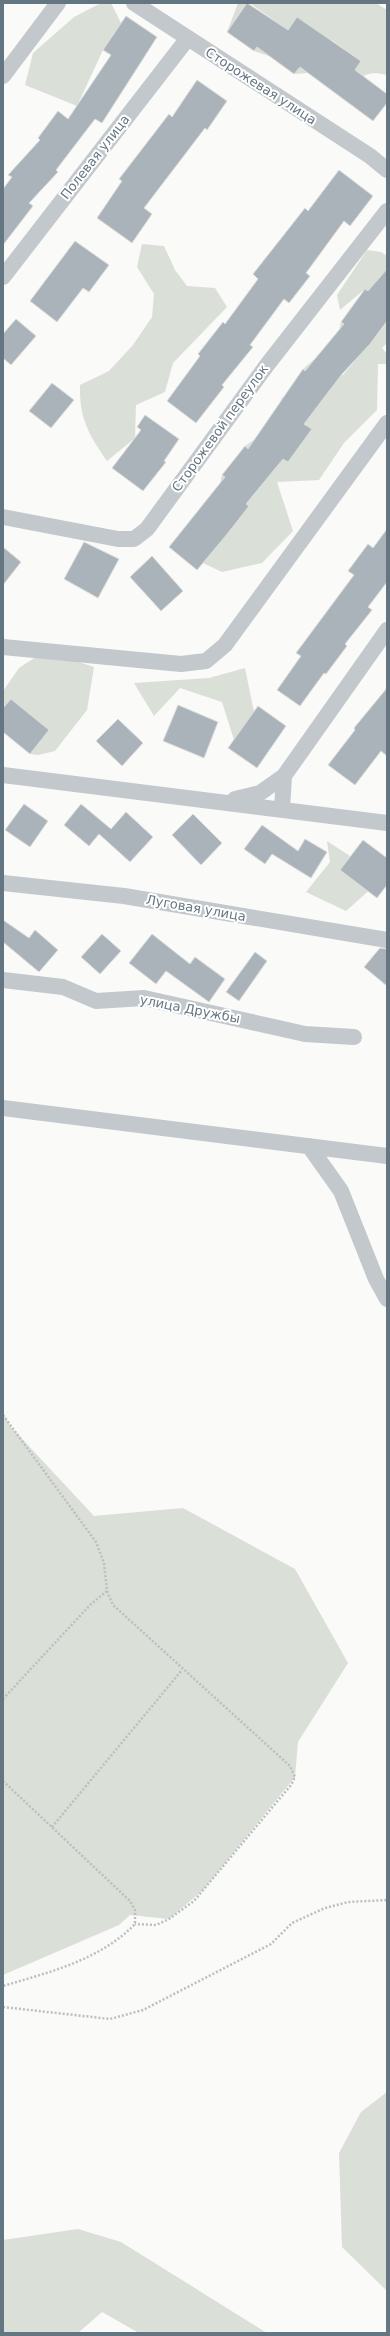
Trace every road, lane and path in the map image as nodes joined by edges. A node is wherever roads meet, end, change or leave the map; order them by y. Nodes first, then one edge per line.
1 (58, 3) edge
2 (134, 3) edge
3 (188, 38) junction
4 (3, 76) edge
5 (387, 170) edge
6 (387, 211) edge
7 (3, 276) edge
8 (387, 423) edge
9 (3, 517) edge
10 (387, 630) edge
11 (3, 647) edge
12 (3, 775) edge
13 (284, 776) junction
14 (213, 800) junction
15 (282, 809) junction
16 (387, 823) edge
17 (3, 883) edge
18 (387, 940) edge
19 (3, 980) edge
20 (354, 1037) dead end
21 (3, 1108) edge
22 (309, 1146) junction
23 (387, 1156) edge
24 (387, 1299) edge
25 (3, 1416) edge
26 (107, 1591) junction
27 (182, 1670) junction
28 (3, 1699) edge
29 (3, 1781) edge
30 (52, 1827) junction
31 (387, 1900) edge
32 (134, 1924) junction
33 (3, 1986) edge
34 (3, 2007) edge

1 - 4 street
2 - 3 street, Сторожевая улица
3 - 5 street, Сторожевая улица
3 - 7 street, Полевая улица
6 - 9 street, Сторожевой переулок
8 - 11 street
10 - 13 street
12 - 14 street
13 - 14 street
13 - 15 street
14 - 15 street
15 - 16 street
17 - 18 street, Луговая улица
19 - 20 street, улица Дружбы
21 - 22 street
22 - 23 street
22 - 24 street
25 - 26 path
26 - 27 path
26 - 28 path
27 - 30 path
27 - 32 path
29 - 30 path
30 - 32 path
31 - 34 path
32 - 33 path

